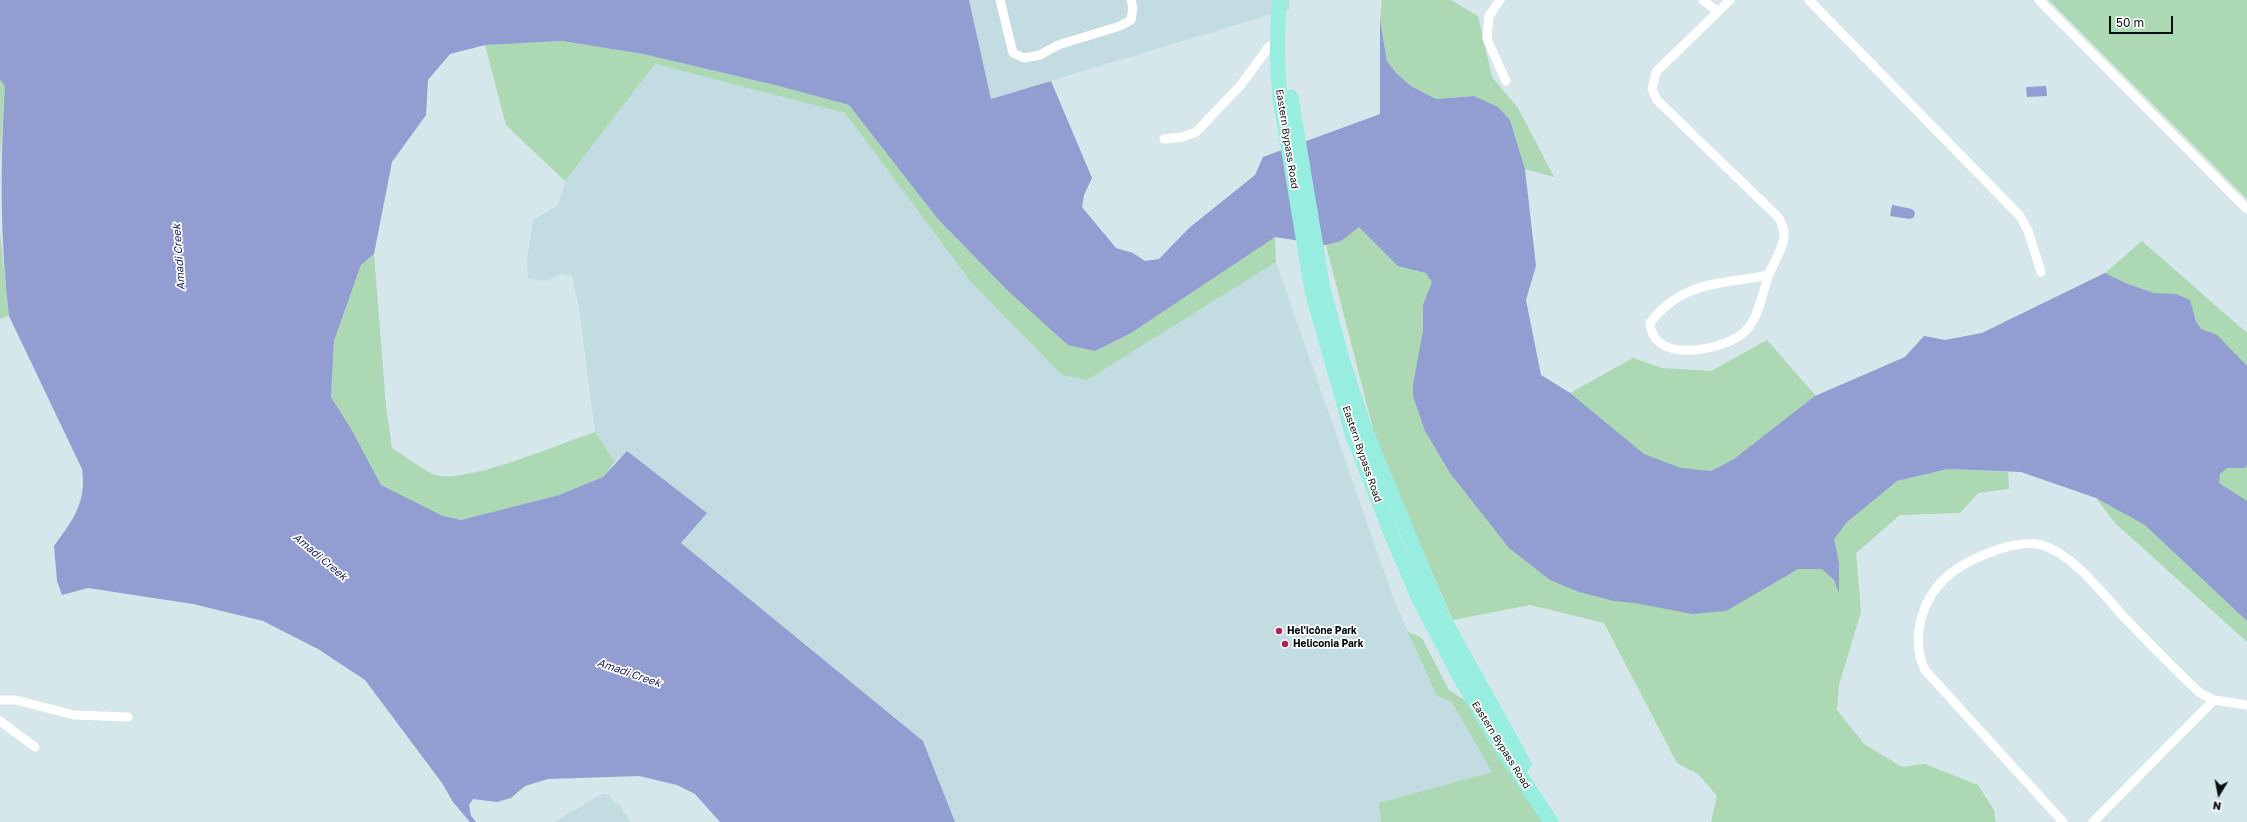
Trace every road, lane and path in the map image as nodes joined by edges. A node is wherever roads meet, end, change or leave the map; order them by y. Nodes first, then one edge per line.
1 (1000, 0) edge
2 (1131, 0) edge
3 (1280, 0) edge
4 (1285, 0) edge
5 (1500, 0) edge
6 (1703, 0) edge
7 (1730, 0) edge
8 (1809, 0) edge
9 (2039, 0) edge
10 (1718, 12) junction
11 (1278, 39) junction
12 (1506, 81) dead end
13 (1285, 97) junction
14 (1164, 139) dead end
15 (2247, 209) edge
16 (2041, 272) dead end
17 (1769, 275) junction
18 (1318, 290) junction
19 (0, 700) edge
20 (2214, 700) junction
21 (2247, 705) edge
22 (128, 717) dead end
23 (0, 721) edge
24 (35, 747) dead end
25 (1551, 822) edge
26 (1561, 822) edge
27 (2063, 822) edge
28 (2093, 822) edge

1 - 2 street
3 - 11 main road, Eastern Bypass Road
4 - 13 main road, Eastern Bypass Road
5 - 12 street
6 - 10 street
7 - 10 street
8 - 16 street
9 - 15 street
10 - 17 street
11 - 13 main road, Eastern Bypass Road
11 - 14 street
13 - 18 main road, Eastern Bypass Road
17 - 17 street
18 - 25 main road, Eastern Bypass Road
18 - 26 main road, Eastern Bypass Road
19 - 22 street
20 - 21 street
20 - 27 street
20 - 28 street
23 - 24 street

